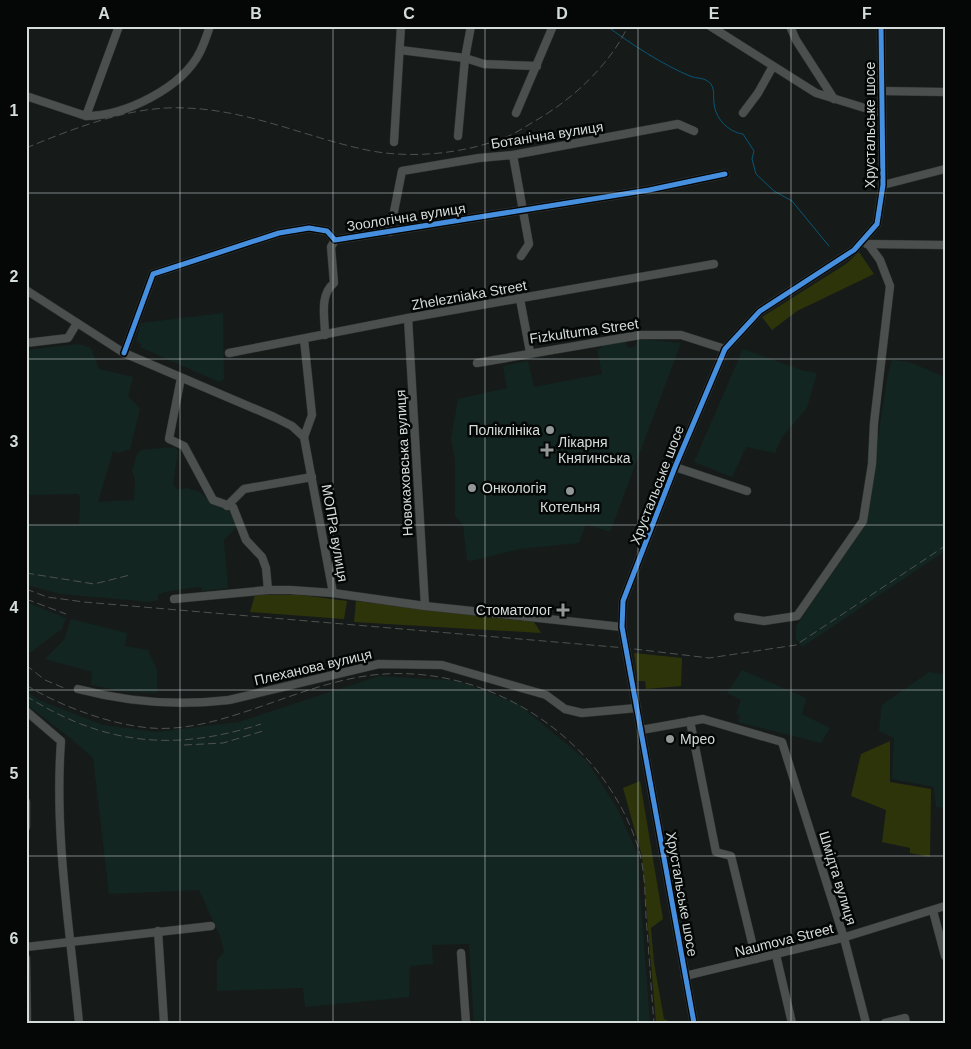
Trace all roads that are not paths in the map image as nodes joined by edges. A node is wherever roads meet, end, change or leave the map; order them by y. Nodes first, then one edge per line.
1 (119, 26) edge
2 (210, 26) edge
3 (401, 26) edge
4 (471, 26) edge
5 (553, 26) edge
6 (710, 26) edge
7 (790, 26) edge
8 (881, 26) edge
9 (400, 50) junction
10 (465, 58) junction
11 (537, 66) junction
12 (773, 66) junction
13 (881, 91) junction
14 (945, 92) edge
15 (26, 96) edge
16 (835, 100) junction
17 (743, 113) dead end
18 (881, 113) junction
19 (516, 114) dead end
20 (86, 116) junction
21 (694, 131) dead end
22 (458, 136) dead end
23 (394, 142) dead end
24 (513, 155) junction
25 (945, 169) edge
26 (725, 174) dead end
27 (883, 185) junction
28 (523, 210) junction
29 (390, 232) junction
30 (335, 240) junction
31 (865, 243) junction
32 (945, 244) edge
33 (522, 256) dead end
34 (714, 264) dead end
35 (26, 290) edge
36 (520, 299) junction
37 (408, 318) junction
38 (77, 323) junction
39 (325, 335) junction
40 (304, 339) junction
41 (26, 343) edge
42 (724, 349) junction
43 (229, 352) dead end
44 (530, 352) junction
45 (124, 353) junction
46 (477, 363) dead end
47 (181, 378) junction
48 (304, 437) junction
49 (675, 467) junction
50 (312, 477) junction
51 (747, 491) dead end
52 (227, 506) junction
53 (268, 590) junction
54 (333, 593) junction
55 (174, 599) dead end
56 (425, 606) junction
57 (738, 617) dead end
58 (622, 627) junction
59 (78, 689) dead end
60 (637, 708) junction
61 (26, 711) edge
62 (690, 721) junction
63 (641, 730) junction
64 (26, 802) edge
65 (26, 811) edge
66 (26, 827) edge
67 (945, 906) edge
68 (933, 910) junction
69 (211, 926) dead end
70 (158, 932) junction
71 (844, 938) junction
72 (71, 943) junction
73 (26, 947) edge
74 (461, 953) dead end
75 (776, 955) junction
76 (945, 956) edge
77 (26, 958) edge
78 (756, 959) junction
79 (685, 976) junction
80 (27, 1023) edge
81 (79, 1023) edge
82 (164, 1023) edge
83 (466, 1023) edge
84 (694, 1023) edge
85 (792, 1023) edge
86 (866, 1023) edge
87 (886, 1023) edge
88 (906, 1023) edge

1 - 20 street
2 - 20 street
3 - 9 street
4 - 10 street
5 - 11 street
6 - 12 street
7 - 16 street
8 - 13 street, Хрустальське шосе
9 - 10 street
9 - 23 street
10 - 11 street
10 - 22 street
11 - 19 street
12 - 16 street
12 - 17 street
13 - 14 street
13 - 18 street, Хрустальське шосе
15 - 20 street
16 - 18 street
18 - 27 street, Хрустальське шосе
21 - 24 street, Ботанічна вулиця
24 - 28 street
24 - 29 street, Ботанічна вулиця
25 - 27 street
26 - 28 street, Зоологічна вулиця
27 - 31 street, Хрустальське шосе
28 - 29 street, Зоологічна вулиця
28 - 33 street
29 - 30 street, Зоологічна вулиця
30 - 39 street
30 - 45 street, Зоологічна вулиця
31 - 32 street
31 - 42 street, Хрустальське шосе
31 - 57 street
34 - 36 street, Zhelezniaka Street
35 - 38 street
36 - 37 street, Zhelezniaka Street
36 - 44 street
37 - 39 street, Zhelezniaka Street
37 - 56 street, Новокаховська вулиця
38 - 41 street
38 - 45 street
39 - 40 street, Zhelezniaka Street
40 - 43 street, Zhelezniaka Street
40 - 48 street, МОПРа вулиця
42 - 44 street, Fizkulturna Street
42 - 49 street, Хрустальське шосе
44 - 46 street, Fizkulturna Street
45 - 47 street
47 - 48 street
47 - 52 street
48 - 50 street, МОПРа вулиця
49 - 51 street
49 - 58 street, Хрустальське шосе
50 - 52 street, МОПРа вулиця
50 - 54 street, МОПРа вулиця
52 - 53 street
53 - 54 street
53 - 55 street
54 - 56 street
56 - 58 street
58 - 60 street, Хрустальське шосе
59 - 60 street, Плеханова вулиця
60 - 63 street, Хрустальське шосе
61 - 72 street
62 - 63 street
62 - 71 street, Шмідта вулиця
62 - 78 street
63 - 79 street, Хрустальське шосе
64 - 65 street
65 - 66 street
67 - 68 street, Naumova Street
68 - 71 street, Naumova Street
68 - 76 street
69 - 70 street
70 - 72 street
70 - 82 street
71 - 75 street, Naumova Street
71 - 86 street, Шмідта вулиця
72 - 73 street
72 - 81 street
74 - 83 street
75 - 78 street, Naumova Street
75 - 85 street
77 - 80 street
78 - 79 street, Naumova Street
79 - 84 street, Хрустальське шосе
87 - 88 street

